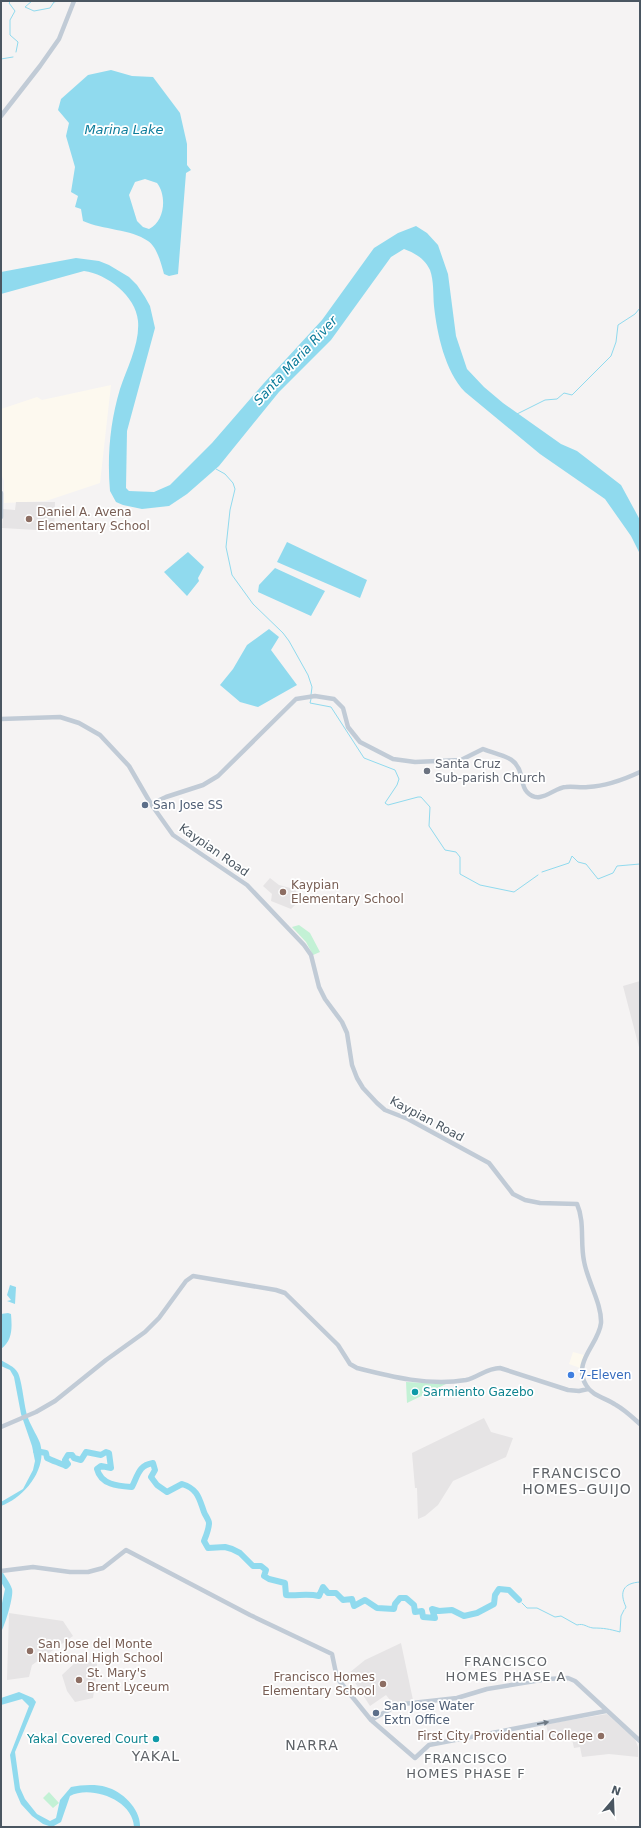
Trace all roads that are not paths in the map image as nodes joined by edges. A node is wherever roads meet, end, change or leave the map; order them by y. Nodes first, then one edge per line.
1 (74, 1) edge
2 (1, 116) edge
3 (1, 493) edge
4 (1, 517) edge
5 (1, 719) edge
6 (640, 772) edge
7 (151, 804) junction
8 (588, 1389) junction
9 (640, 1424) edge
10 (1, 1427) edge
11 (2, 1571) edge
12 (606, 1711) junction
13 (371, 1720) junction
14 (640, 1741) edge

1 - 2 street
3 - 4 street
5 - 7 street, Kaypian Road
6 - 7 street
7 - 8 street, Kaypian Road
8 - 9 street
8 - 10 street
11 - 13 street
12 - 13 street
13 -> 12 street
12 - 14 street

